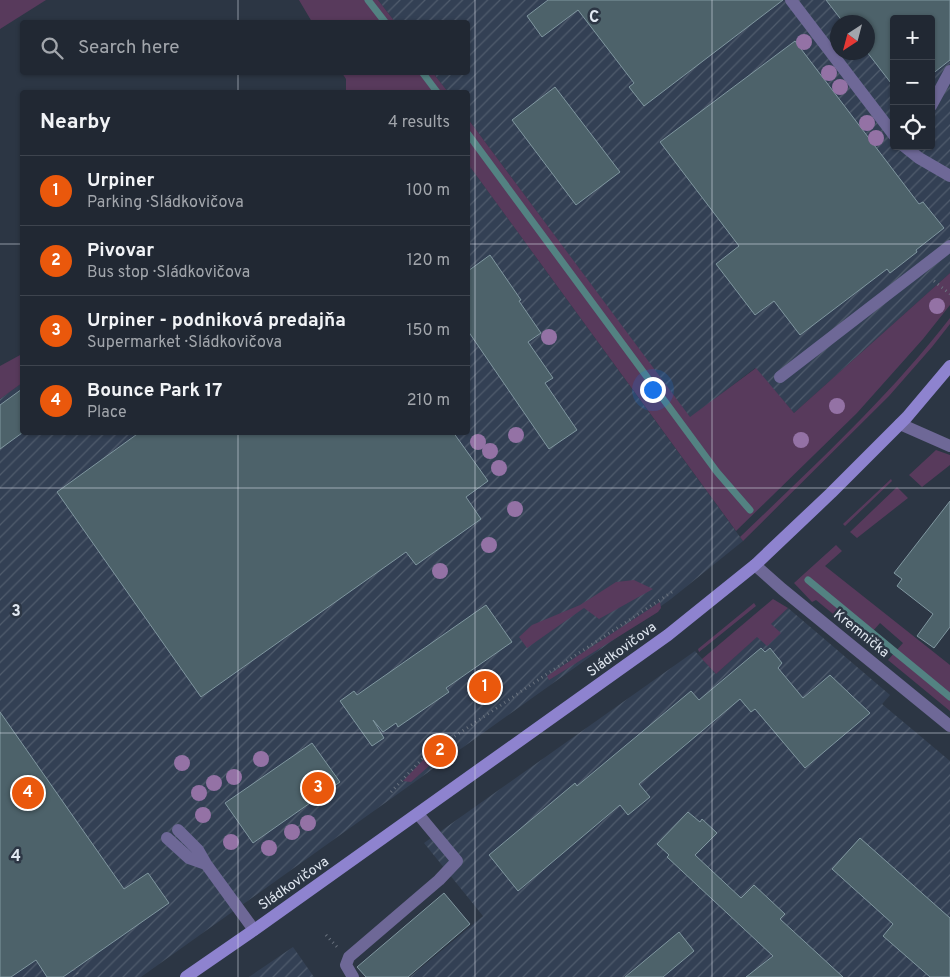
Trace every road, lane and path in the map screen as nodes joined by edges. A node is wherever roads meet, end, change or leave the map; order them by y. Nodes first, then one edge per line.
1 (791, 0) edge
2 (950, 71) edge
3 (932, 105) edge
4 (890, 130) edge
5 (910, 150) edge
6 (950, 176) edge
7 (950, 246) edge
8 (950, 366) edge
9 (780, 378) dead end
10 (900, 424) junction
11 (950, 446) edge
12 (755, 565) junction
13 (674, 590) dead end
14 (950, 726) edge
15 (391, 792) dead end
16 (418, 814) junction
17 (172, 834) dead end
18 (254, 930) junction
19 (326, 935) dead end
20 (334, 944) dead end
21 (74, 969) dead end
22 (80, 977) edge
23 (186, 977) edge
24 (353, 977) edge

1 - 4 lane
2 - 3 lane
5 - 6 lane
7 - 9 lane
8 - 10 main road
10 - 11 lane
10 - 12 main road, Sládkovičova
12 - 14 lane, Kremnička
12 - 16 main road, Sládkovičova
13 - 15 path
16 - 18 main road, Sládkovičova
16 - 24 lane
17 - 18 lane
18 - 23 main road, Sládkovičova
19 - 20 path
21 - 22 path

